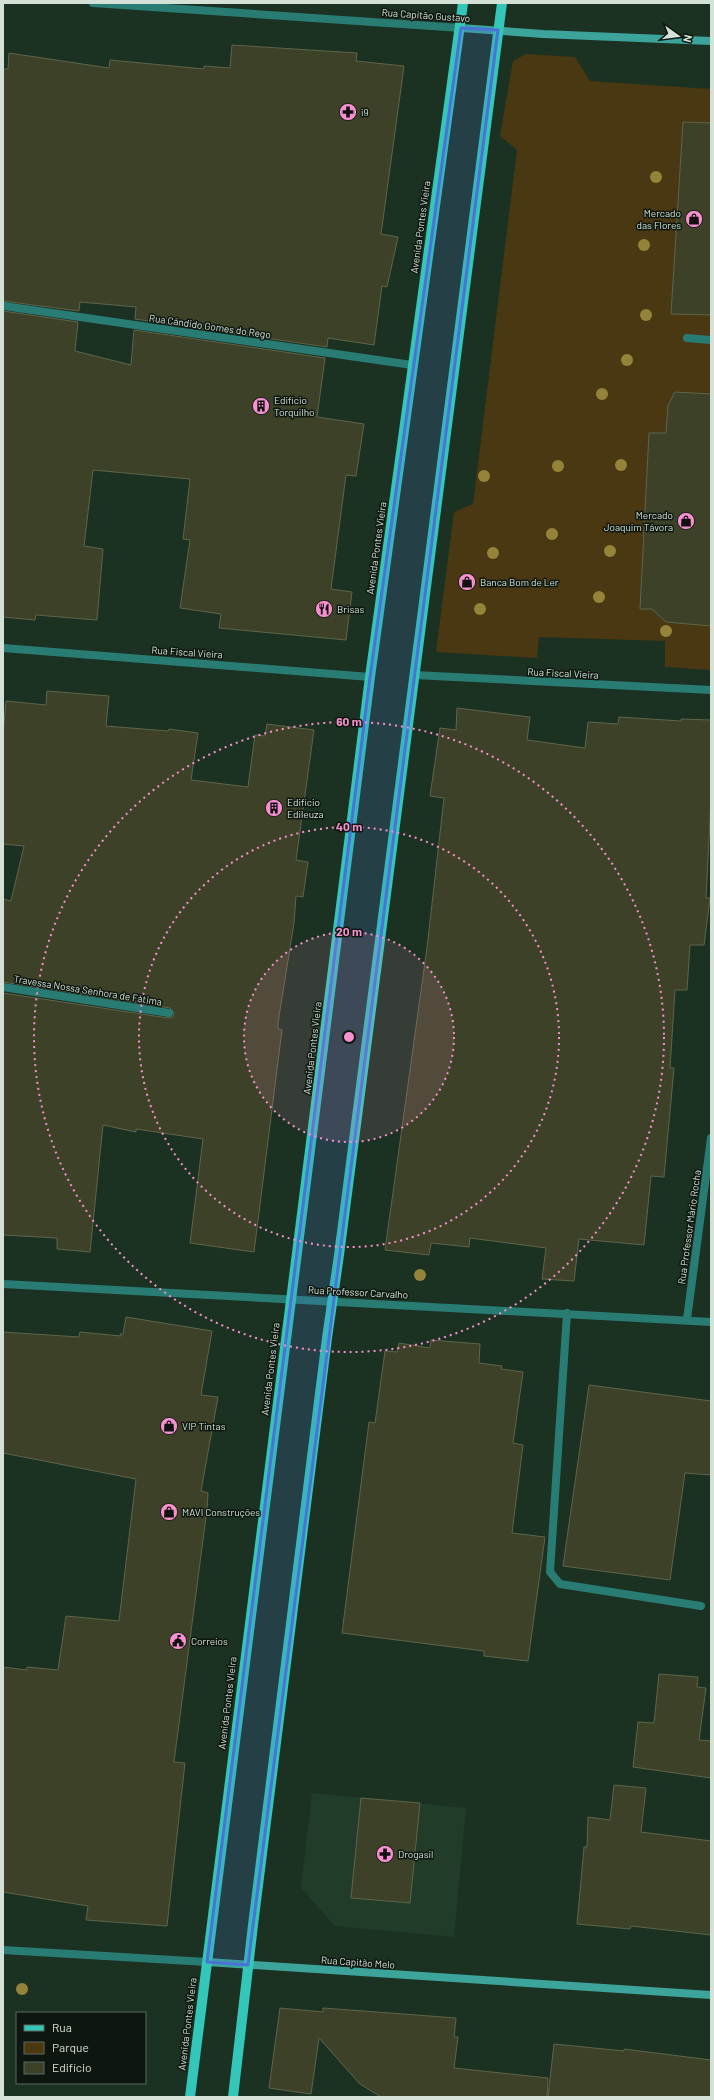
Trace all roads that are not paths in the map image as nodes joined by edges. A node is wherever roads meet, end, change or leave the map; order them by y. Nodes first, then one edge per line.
1 (93, 3) edge
2 (464, 3) edge
3 (502, 3) edge
4 (461, 28) junction
5 (498, 30) junction
6 (711, 41) edge
7 (4, 306) dead end
8 (687, 338) dead end
9 (711, 340) edge
10 (412, 365) junction
11 (3, 648) edge
12 (414, 675) junction
13 (370, 677) junction
14 (711, 690) edge
15 (3, 987) edge
16 (170, 1013) dead end
17 (711, 1138) edge
18 (3, 1284) edge
19 (292, 1299) junction
20 (333, 1301) junction
21 (568, 1313) junction
22 (687, 1320) junction
23 (711, 1322) edge
24 (701, 1606) dead end
25 (3, 1950) edge
26 (207, 1962) junction
27 (248, 1965) junction
28 (711, 1995) edge
29 (190, 2097) edge
30 (234, 2097) edge

1 - 4 street, Rua Capitão Gustavo
2 - 4 main road, Avenida Pontes Vieira
3 - 5 main road
4 - 5 main road, Rua Capitão Gustavo
4 - 10 main road, Avenida Pontes Vieira
5 - 6 main road, Rua Capitão Gustavo
5 - 12 main road
7 - 10 street, Rua Cândido Gomes do Rego
8 - 9 street
10 - 13 main road, Avenida Pontes Vieira
11 - 13 street, Rua Fiscal Vieira
12 - 14 street, Rua Fiscal Vieira
12 - 20 main road
13 - 19 main road, Avenida Pontes Vieira
15 - 16 street, Travessa Nossa Senhora de Fátima
17 - 22 street, Rua Professor Mário Rocha
18 - 19 street, Rua Professor Carvalho
19 - 20 street, Rua Professor Carvalho
19 - 26 main road, Avenida Pontes Vieira
20 - 21 street, Rua Professor Carvalho
20 - 27 main road
21 - 22 street, Rua Professor Carvalho
21 - 24 street
22 - 23 street, Rua Professor Carvalho
25 - 26 street, Rua Capitão Melo
26 - 27 main road, Rua Capitão Melo
26 - 29 main road, Avenida Pontes Vieira
27 - 28 main road, Rua Capitão Melo
27 - 30 main road

